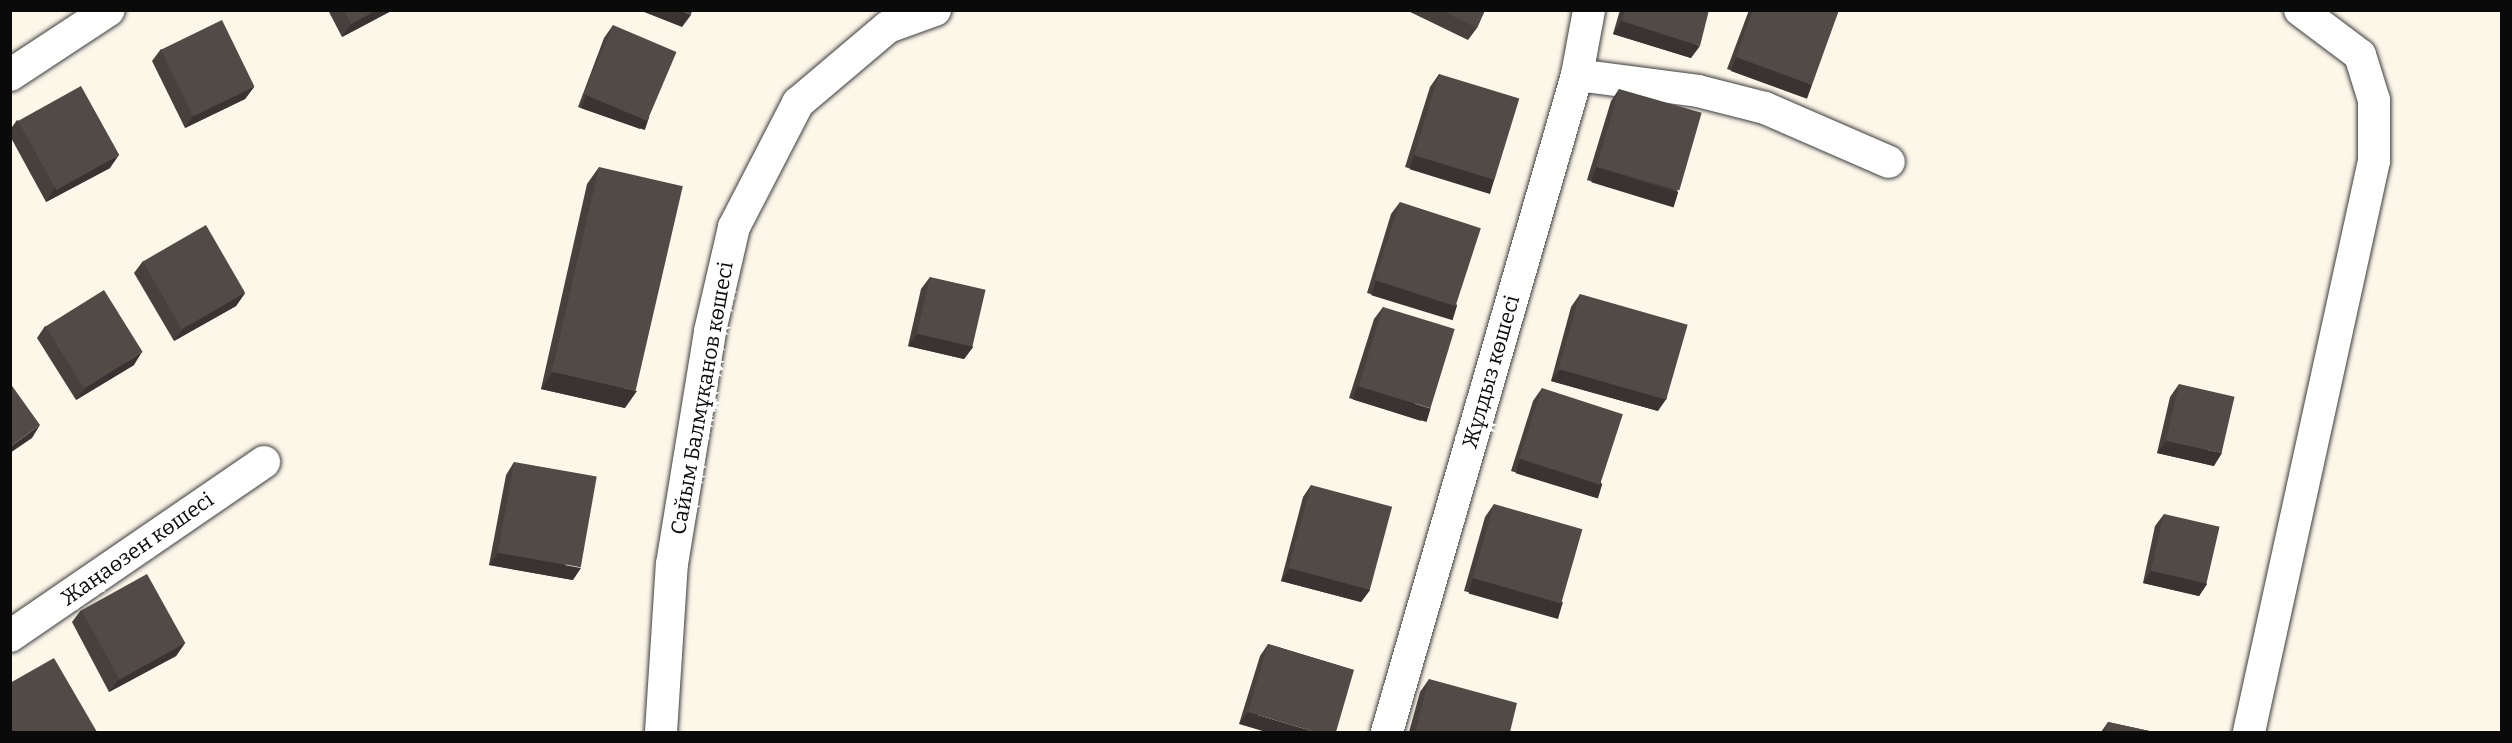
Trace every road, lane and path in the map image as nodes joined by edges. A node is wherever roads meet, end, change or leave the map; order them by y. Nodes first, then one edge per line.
1 (109, 10) edge
2 (935, 10) edge
3 (1589, 10) edge
4 (2300, 10) edge
5 (10, 75) edge
6 (1577, 75) junction
7 (1889, 162) dead end
8 (264, 462) dead end
9 (10, 636) edge
10 (661, 732) edge
11 (1388, 732) edge
12 (2249, 732) edge

1 - 5 street
2 - 10 street, Сайым Балмұқанов көшесі
3 - 6 street, Жұлдыз көшесі
4 - 12 street
6 - 7 street
6 - 11 street, Жұлдыз көшесі
8 - 9 street, Жаңаөзен көшесі

